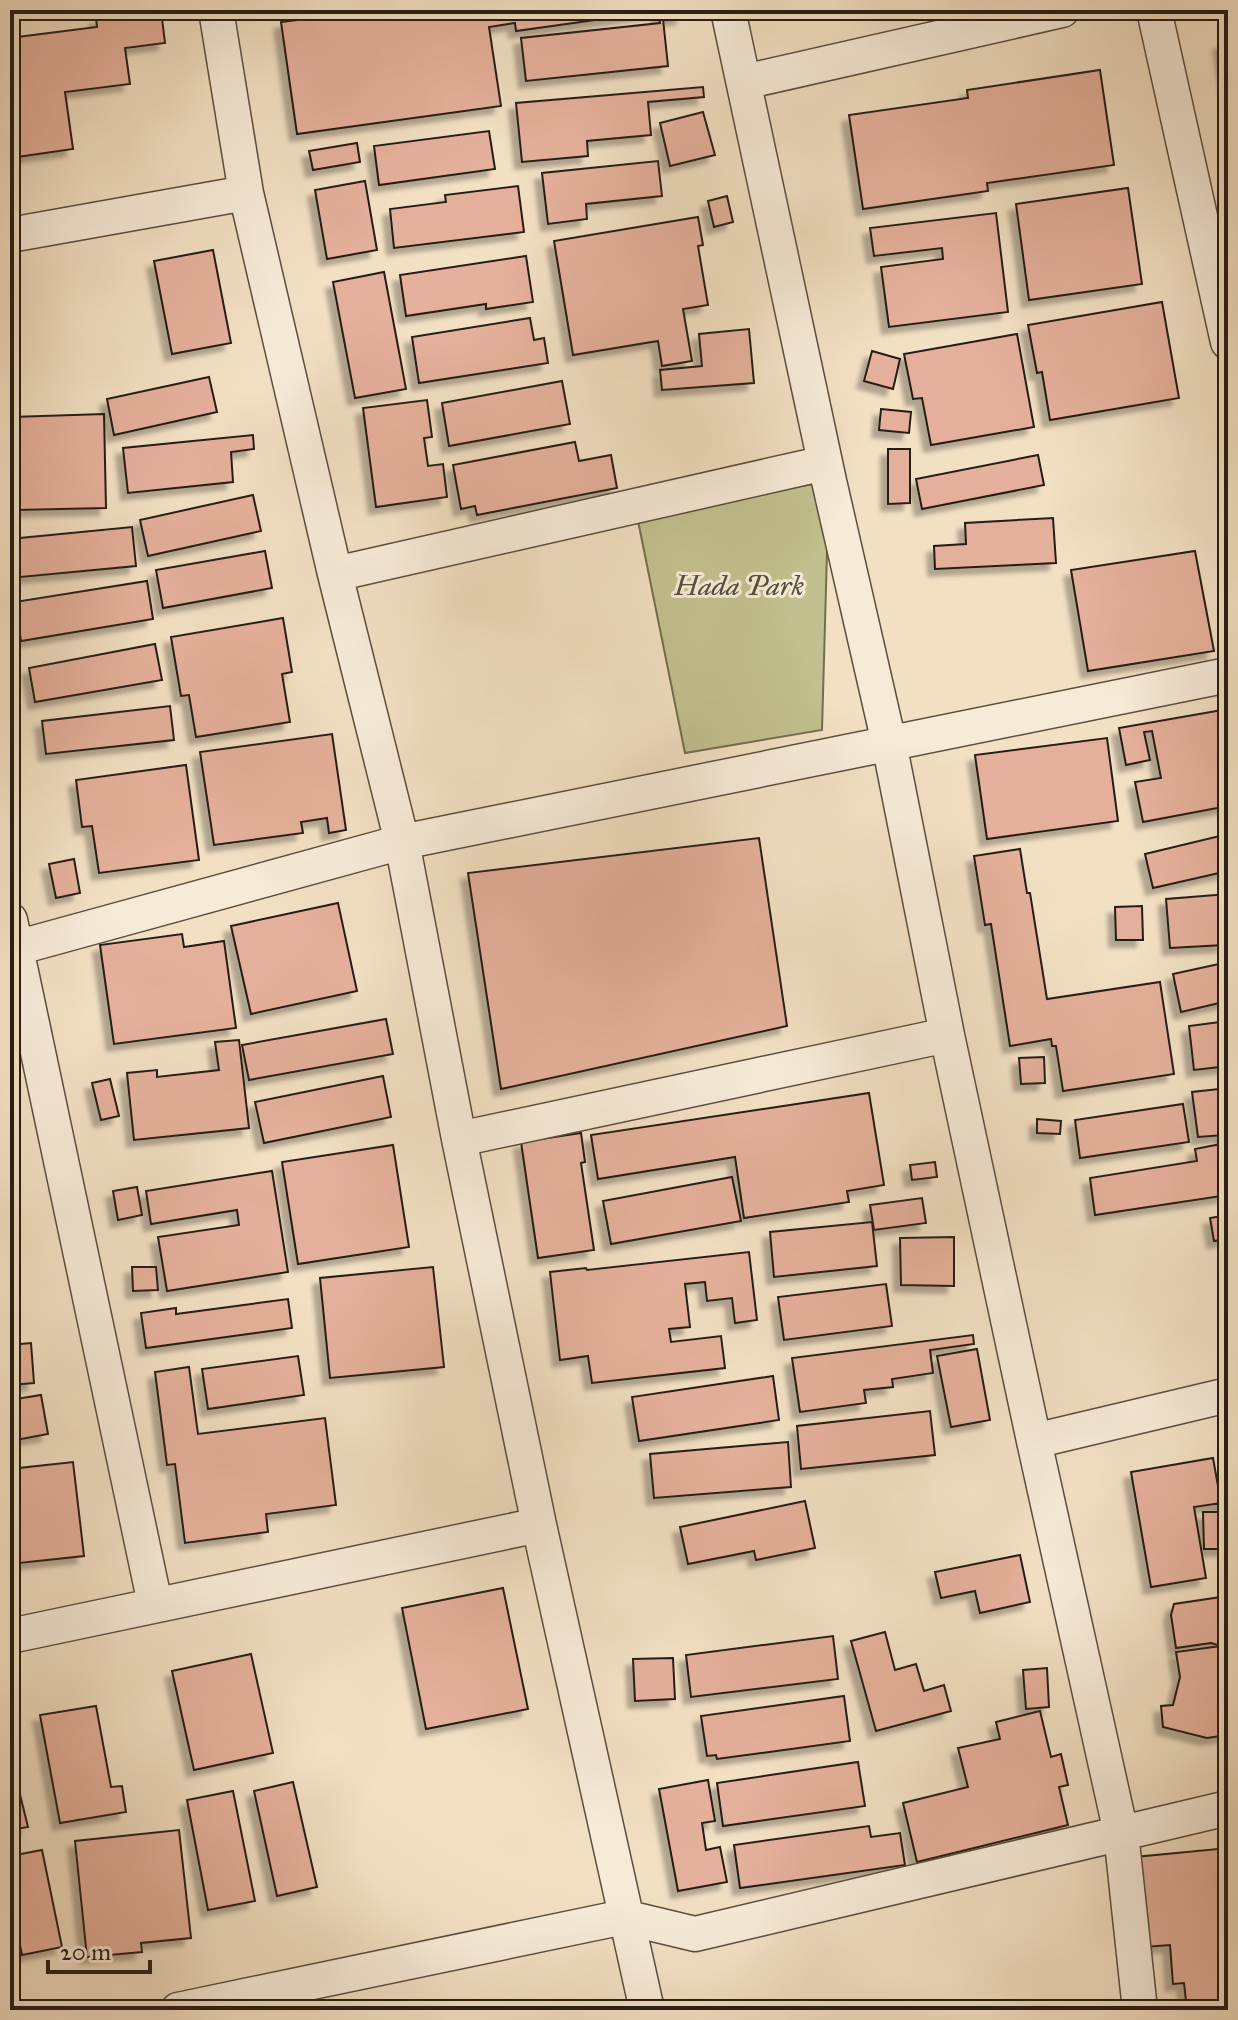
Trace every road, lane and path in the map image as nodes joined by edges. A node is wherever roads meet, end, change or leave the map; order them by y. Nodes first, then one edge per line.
1 (216, 10) edge
2 (728, 10) edge
3 (1062, 10) edge
4 (1154, 10) edge
5 (744, 82) junction
6 (246, 193) junction
7 (10, 235) edge
8 (1228, 342) edge
9 (825, 463) junction
10 (335, 574) junction
11 (1228, 675) edge
12 (889, 743) junction
13 (402, 842) junction
14 (13, 934) edge
15 (947, 1035) junction
16 (459, 1139) junction
17 (1228, 1395) edge
18 (1034, 1441) junction
19 (539, 1525) junction
20 (155, 1604) junction
21 (10, 1636) edge
22 (1228, 1808) edge
23 (1121, 1833) junction
24 (624, 1917) junction
25 (178, 2010) edge
26 (647, 2010) edge
27 (1140, 2010) edge

1 - 6 street
2 - 5 street
3 - 5 street
4 - 8 street
5 - 9 street
6 - 7 street
6 - 10 street
9 - 10 street
9 - 12 street
10 - 13 street
11 - 12 street
12 - 13 street
12 - 15 street
13 - 14 street
13 - 16 street
14 - 20 street
15 - 16 street
15 - 18 street
16 - 19 street
17 - 18 street
18 - 23 street
19 - 20 street
19 - 24 street
20 - 21 street
22 - 23 street
23 - 24 street
23 - 27 street
24 - 25 street
24 - 26 street

